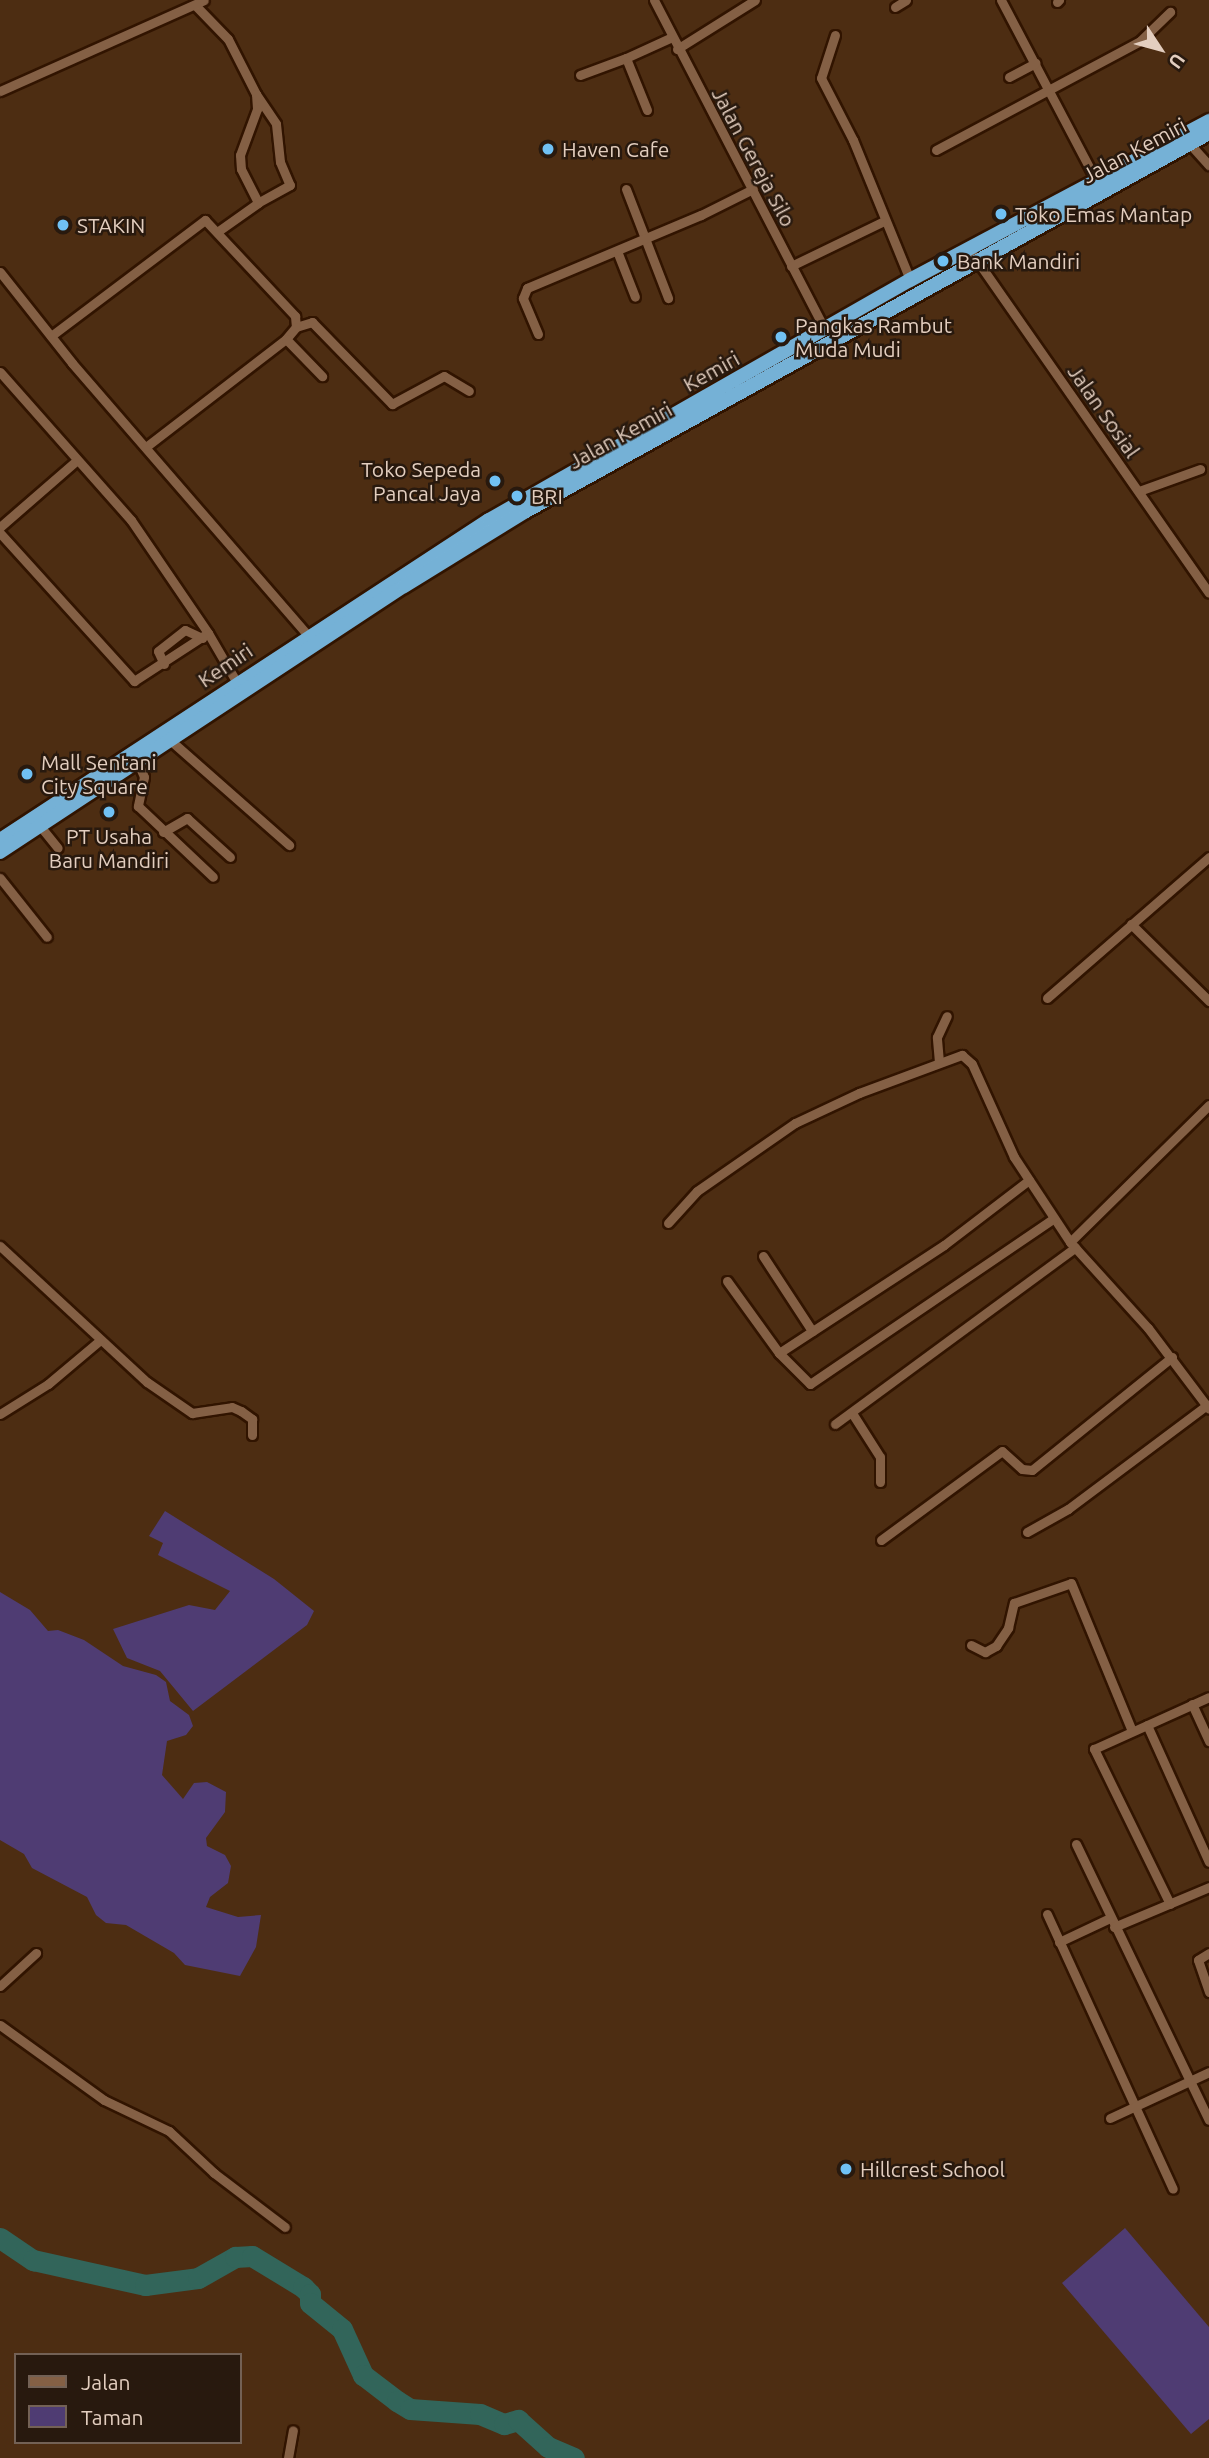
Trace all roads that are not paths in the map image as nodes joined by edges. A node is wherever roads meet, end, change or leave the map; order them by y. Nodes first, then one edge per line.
1 (654, 0) edge
2 (755, 0) edge
3 (906, 0) edge
4 (1001, 0) edge
5 (200, 2) edge
6 (895, 7) dead end
7 (1170, 12) dead end
8 (835, 36) dead end
9 (672, 37) junction
10 (677, 49) junction
11 (626, 58) junction
12 (1035, 62) junction
13 (580, 75) dead end
14 (1009, 77) dead end
15 (1048, 87) junction
16 (0, 91) edge
17 (256, 94) junction
18 (647, 110) dead end
19 (1209, 121) edge
20 (1209, 133) edge
21 (1189, 143) junction
22 (936, 149) dead end
23 (1209, 165) edge
24 (1099, 186) junction
25 (753, 188) junction
26 (626, 189) dead end
27 (258, 204) junction
28 (882, 222) junction
29 (217, 232) junction
30 (645, 240) junction
31 (617, 251) junction
32 (973, 254) junction
33 (791, 265) junction
34 (0, 272) edge
35 (910, 280) junction
36 (635, 297) dead end
37 (668, 298) dead end
38 (296, 327) junction
39 (825, 330) junction
40 (538, 334) dead end
41 (51, 336) junction
42 (286, 339) junction
43 (0, 372) edge
44 (322, 376) dead end
45 (469, 391) dead end
46 (146, 447) junction
47 (77, 460) junction
48 (1199, 468) dead end
49 (1139, 491) junction
50 (0, 527) edge
51 (0, 533) edge
52 (1209, 593) edge
53 (308, 635) junction
54 (205, 636) junction
55 (164, 664) junction
56 (239, 687) junction
57 (170, 740) junction
58 (137, 761) junction
59 (40, 826) junction
60 (163, 832) junction
61 (0, 840) edge
62 (289, 845) dead end
63 (58, 848) dead end
64 (0, 852) edge
65 (230, 857) dead end
66 (1209, 857) edge
67 (214, 877) dead end
68 (1, 882) edge
69 (1131, 924) junction
70 (47, 937) dead end
71 (1047, 998) dead end
72 (1209, 1000) edge
73 (947, 1016) dead end
74 (939, 1062) junction
75 (1209, 1105) edge
76 (1029, 1180) junction
77 (1053, 1219) junction
78 (668, 1223) dead end
79 (1072, 1245) junction
80 (0, 1247) edge
81 (763, 1256) dead end
82 (727, 1281) dead end
83 (812, 1331) junction
84 (99, 1341) junction
85 (779, 1353) junction
86 (1172, 1357) junction
87 (1208, 1407) edge
88 (852, 1413) junction
89 (0, 1414) edge
90 (835, 1424) dead end
91 (252, 1435) dead end
92 (880, 1482) dead end
93 (1027, 1532) dead end
94 (881, 1540) dead end
95 (971, 1645) dead end
96 (1209, 1697) edge
97 (1192, 1704) junction
98 (1147, 1725) junction
99 (1132, 1731) junction
100 (1209, 1741) edge
101 (1076, 1844) dead end
102 (1209, 1862) edge
103 (1209, 1887) edge
104 (1170, 1905) junction
105 (1047, 1914) dead end
106 (1112, 1922) junction
107 (1059, 1942) junction
108 (36, 1953) dead end
109 (1209, 1953) edge
110 (0, 1986) edge
111 (1209, 1992) edge
112 (0, 2025) edge
113 (1209, 2072) edge
114 (1190, 2080) junction
115 (1133, 2107) junction
116 (1110, 2118) dead end
117 (1209, 2120) edge
118 (1174, 2189) dead end
119 (285, 2227) dead end
120 (293, 2430) dead end
121 (288, 2458) edge

1 - 9 street, Jalan Gereja Silo
2 - 10 street
3 - 6 street
4 - 12 street
5 - 16 street
5 - 17 street
7 - 15 street
8 - 28 street
9 - 10 street, Jalan Gereja Silo
9 - 11 street
10 - 25 street, Jalan Gereja Silo
11 - 13 street
11 - 18 street
12 - 14 street
12 - 15 street
15 - 22 street
15 - 24 street
17 - 27 street
17 - 27 street
19 - 24 highway, Kemiri
20 - 21 highway, Jalan Kemiri
21 - 23 street
21 - 24 highway, Jalan Kemiri
24 - 32 highway, Kemiri
25 - 30 street
25 - 33 street, Jalan Gereja Silo
26 - 30 street
27 - 29 street
28 - 33 street
28 - 35 street
29 - 38 street
29 - 41 street
30 - 31 street
30 - 37 street
31 - 36 street
31 - 40 street
32 - 35 highway, Kemiri
32 - 49 street, Jalan Sosial
32 - 56 highway, Jalan Kemiri
33 - 39 street, Jalan Gereja Silo
34 - 41 street
35 - 39 highway, Kemiri
38 - 42 street
38 - 45 street
39 - 53 highway, Kemiri
41 - 46 street
42 - 44 street
42 - 46 street
43 - 47 street
46 - 53 street
47 - 50 street
47 - 54 street
48 - 49 street
49 - 52 street, Jalan Sosial
51 - 55 street
53 - 56 highway, Kemiri
54 - 55 street
54 - 55 street
54 - 56 street
56 - 57 highway, Jalan Kemiri
56 - 61 highway, Kemiri
57 - 58 highway, Jalan Kemiri
57 - 62 street
58 - 59 highway, Jalan Kemiri
58 - 60 street
59 - 63 street
59 - 64 highway, Jalan Kemiri
60 - 65 street
60 - 67 street
66 - 69 street
68 - 70 street
69 - 71 street
69 - 72 street
73 - 74 street
74 - 76 street
74 - 78 street
75 - 79 street
76 - 77 street
76 - 83 street
77 - 79 street
77 - 85 street
79 - 86 street
79 - 88 street
80 - 84 street
81 - 83 street
82 - 85 street
83 - 85 street
84 - 89 street
84 - 91 street
86 - 87 street
86 - 94 street
87 - 93 street
88 - 90 street
88 - 92 street
95 - 99 street
96 - 97 street
97 - 98 street
97 - 100 street
98 - 99 street
98 - 102 street
99 - 104 street
101 - 106 street
103 - 104 street
104 - 106 street
105 - 107 street
106 - 107 street
106 - 114 street
107 - 115 street
108 - 110 street
109 - 111 street
112 - 119 street
113 - 114 street
114 - 115 street
114 - 117 street
115 - 116 street
115 - 118 street
120 - 121 street

